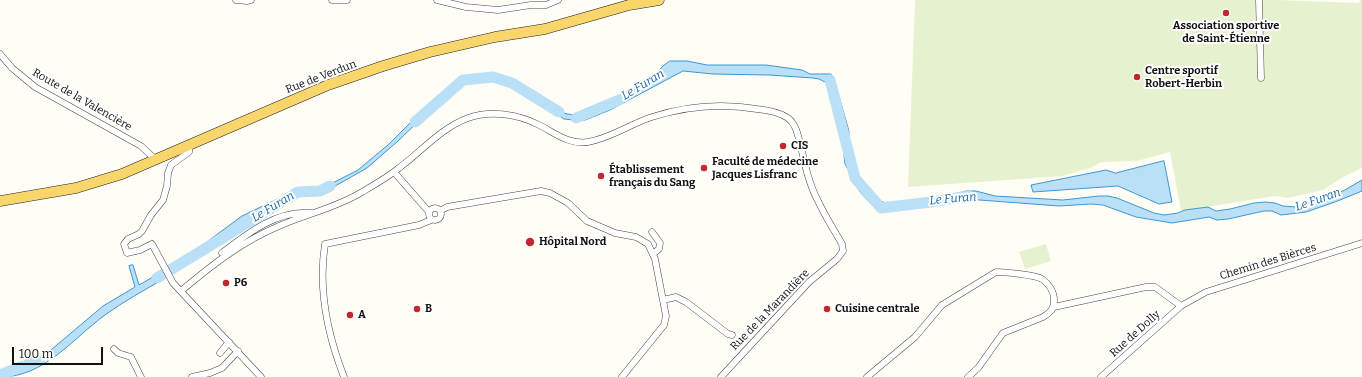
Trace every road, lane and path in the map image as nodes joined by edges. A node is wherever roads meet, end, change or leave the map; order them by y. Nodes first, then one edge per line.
1 (236, 0) edge
2 (251, 0) edge
3 (332, 0) edge
4 (347, 0) edge
5 (437, 0) edge
6 (558, 0) edge
7 (659, 0) edge
8 (1259, 0) edge
9 (533, 2) edge
10 (629, 3) edge
11 (0, 54) edge
12 (1261, 78) dead end
13 (190, 145) junction
14 (156, 160) junction
15 (394, 172) junction
16 (0, 201) edge
17 (440, 211) junction
18 (429, 212) junction
19 (431, 220) junction
20 (652, 232) dead end
21 (1362, 243) edge
22 (653, 254) junction
23 (180, 290) junction
24 (663, 300) junction
25 (1182, 306) junction
26 (1054, 307) junction
27 (732, 335) dead end
28 (229, 342) junction
29 (114, 349) dead end
30 (238, 351) junction
31 (220, 353) dead end
32 (141, 377) edge
33 (192, 377) edge
34 (261, 377) edge
35 (344, 377) edge
36 (622, 377) edge
37 (721, 377) edge
38 (867, 377) edge
39 (968, 377) edge
40 (1101, 377) edge

1 - 2 street
3 - 4 street
5 - 9 street
6 - 9 street
7 - 10 main road, Rue de Verdun
8 - 12 street
10 - 13 main road, Rue de Verdun
11 - 14 street, Route de la Valencière
13 - 14 main road, Rue de Verdun
13 - 23 street
14 - 16 main road, Rue de Verdun
15 - 18 street
15 - 23 street, Rue de la Marandière
15 - 37 street, Rue de la Marandière
17 - 18 street
17 - 19 street
17 - 22 street
18 - 19 street
19 - 35 street
20 - 22 street
21 - 25 street, Chemin des Bièrces
22 - 24 street
23 - 28 street
24 - 27 street
24 - 36 street
25 - 26 street
25 - 40 street, Rue de Dolly
26 - 38 street
26 - 39 street
28 - 30 street
28 - 31 street
29 - 32 street
30 - 33 street
30 - 34 street

